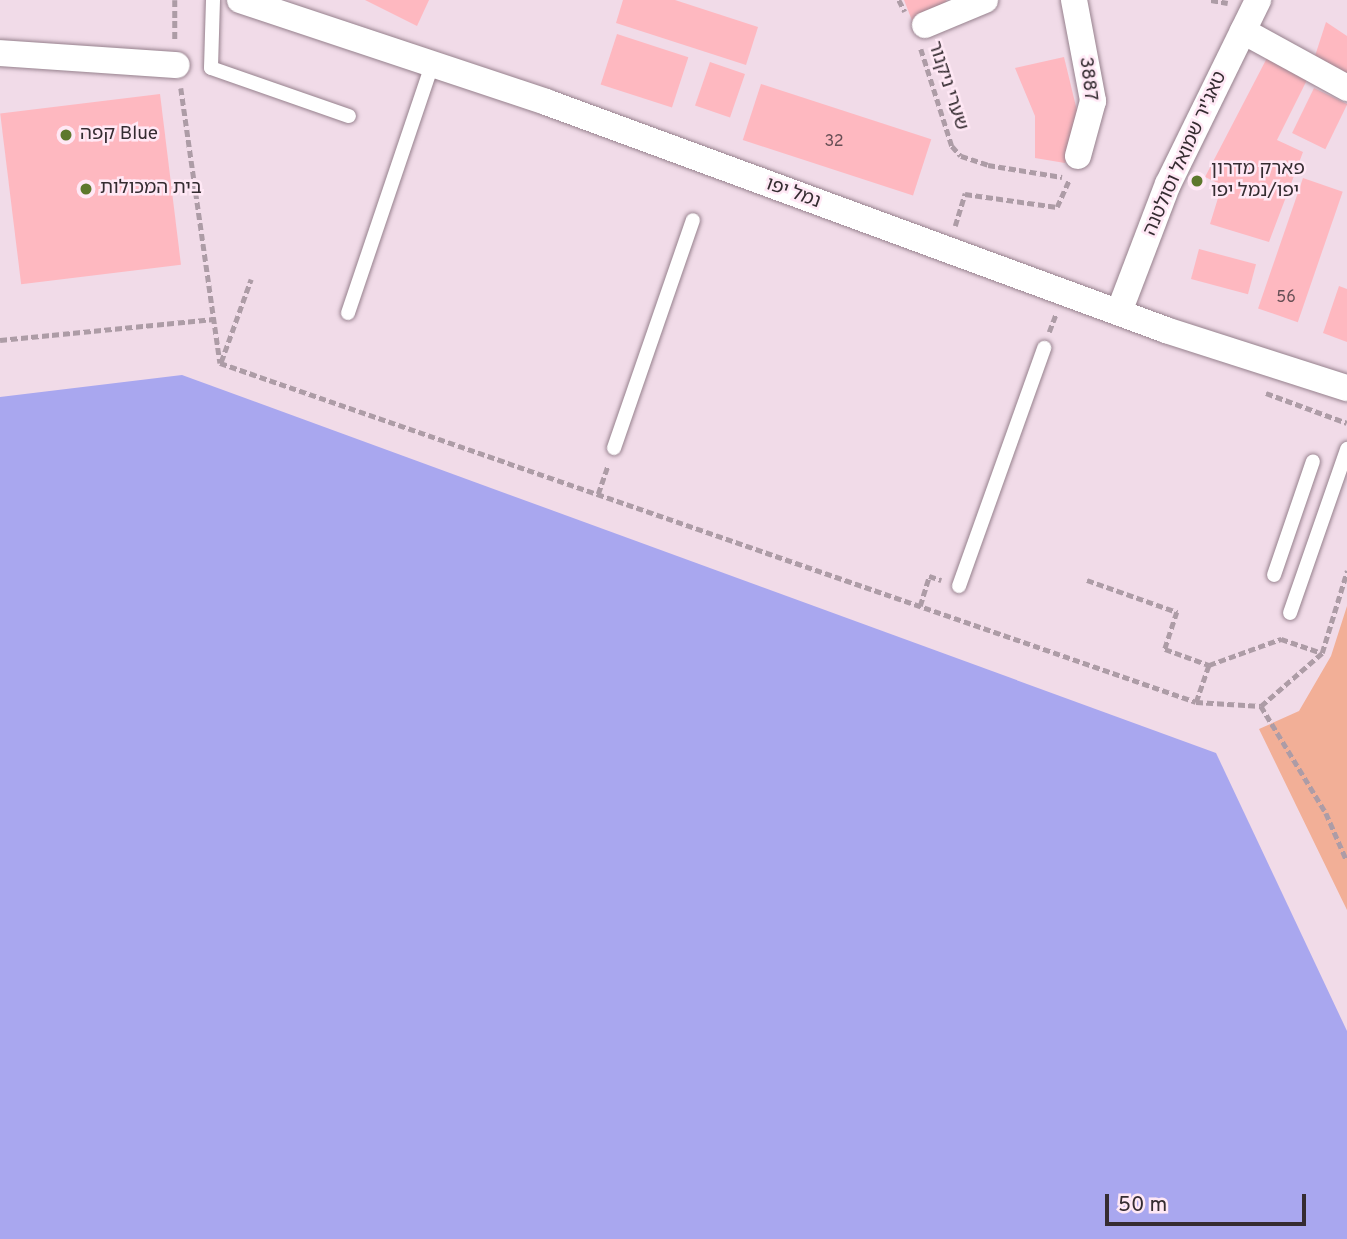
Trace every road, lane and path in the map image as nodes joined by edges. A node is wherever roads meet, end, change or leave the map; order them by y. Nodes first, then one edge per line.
1 (175, 0) edge
2 (214, 0) edge
3 (240, 0) edge
4 (899, 0) edge
5 (985, 0) edge
6 (1074, 0) edge
7 (1258, 0) edge
8 (918, 29) junction
9 (1243, 31) junction
10 (0, 53) edge
11 (177, 65) junction
12 (432, 65) junction
13 (1347, 88) edge
14 (349, 117) dead end
15 (1078, 156) dead end
16 (965, 194) dead end
17 (694, 220) dead end
18 (251, 279) dead end
19 (1119, 312) junction
20 (348, 313) dead end
21 (214, 319) junction
22 (0, 340) edge
23 (1044, 348) dead end
24 (220, 363) junction
25 (1347, 388) edge
26 (614, 448) joint
27 (1347, 449) edge
28 (1313, 461) dead end
29 (598, 494) junction
30 (1347, 572) edge
31 (1274, 575) dead end
32 (1087, 580) dead end
33 (959, 586) joint
34 (920, 606) junction
35 (1290, 613) dead end
36 (1322, 653) junction
37 (1209, 665) junction
38 (1196, 702) junction
39 (1261, 706) junction
40 (1347, 861) edge

1 - 11 path
2 - 14 lane
3 - 12 street, נמל יפו
4 - 8 path, שערי ניקנור
5 - 8 street
6 - 15 street, 3887
7 - 9 street, טאג'יר שמואל וסולטנה
8 - 16 path, שערי ניקנור
9 - 13 street
9 - 19 street, טאג'יר שמואל וסולטנה
10 - 11 street
11 - 21 path
12 - 19 street, נמל יפו
12 - 20 lane
17 - 26 lane
18 - 24 path
19 - 25 street, נמל יפו
21 - 22 path
21 - 24 path
23 - 33 lane
24 - 29 path
26 - 29 path
27 - 35 lane
28 - 31 lane
29 - 34 path
30 - 36 path
32 - 37 path
33 - 34 path
34 - 38 path
36 - 37 path
36 - 39 path
37 - 38 path
38 - 39 path
39 - 40 path

